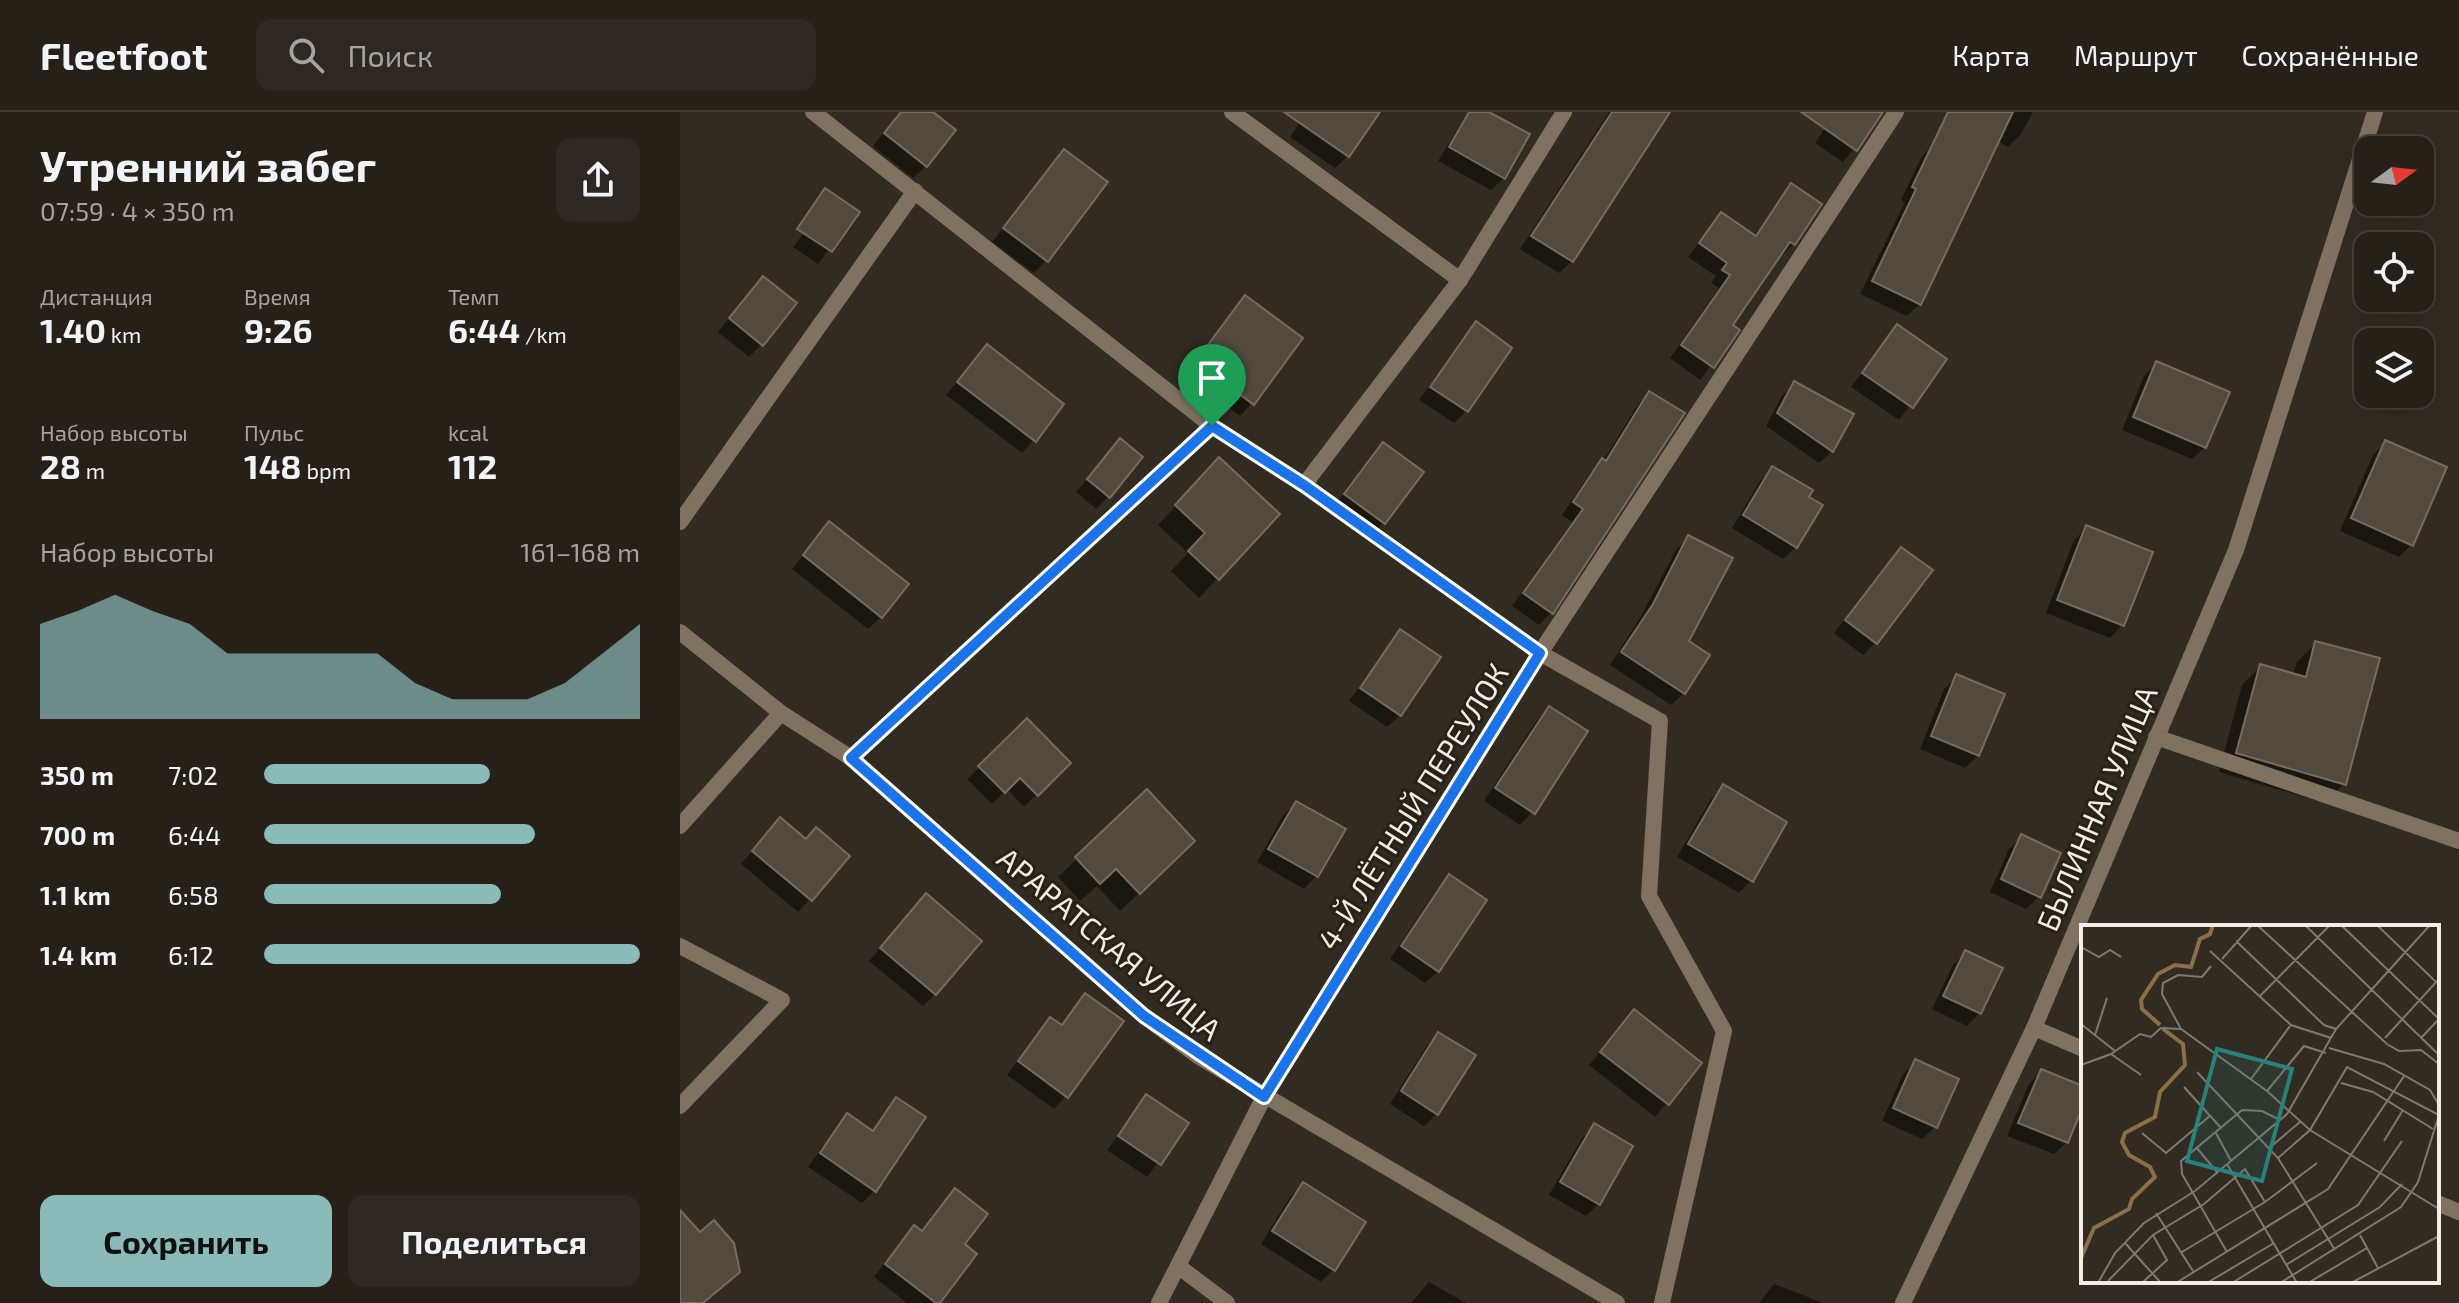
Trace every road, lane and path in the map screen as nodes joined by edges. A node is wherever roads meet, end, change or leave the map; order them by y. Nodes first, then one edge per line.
1 (813, 112) edge
2 (1232, 112) edge
3 (1564, 112) edge
4 (1896, 112) edge
5 (2375, 112) edge
6 (915, 191) junction
7 (1460, 280) junction
8 (1212, 426) junction
9 (1304, 485) junction
10 (680, 522) edge
11 (680, 632) edge
12 (1540, 653) junction
13 (781, 713) junction
14 (2156, 737) junction
15 (851, 758) junction
16 (680, 826) edge
17 (2459, 841) edge
18 (680, 946) edge
19 (2034, 1028) junction
20 (2081, 1048) edge
21 (1264, 1097) junction
22 (680, 1106) edge
23 (2439, 1204) edge
24 (2459, 1212) edge
25 (1178, 1266) junction
26 (1159, 1303) edge
27 (1227, 1303) edge
28 (1617, 1303) edge
29 (1662, 1303) edge
30 (1903, 1303) edge

1 - 6 street
2 - 7 street
3 - 7 street
4 - 12 street, 4-Й ЛЁТНЫЙ ПЕРЕУЛОК
5 - 14 street, БЫЛИННАЯ УЛИЦА
6 - 8 street
6 - 10 street
7 - 9 street
8 - 9 street
8 - 15 street
9 - 12 street
11 - 13 street, АРАРАТСКАЯ УЛИЦА
12 - 21 street, 4-Й ЛЁТНЫЙ ПЕРЕУЛОК
12 - 29 street
13 - 15 street, АРАРАТСКАЯ УЛИЦА
13 - 16 street
14 - 17 street
14 - 19 street, БЫЛИННАЯ УЛИЦА
15 - 21 street, АРАРАТСКАЯ УЛИЦА
18 - 22 street
19 - 20 street
19 - 30 street, БЫЛИННАЯ УЛИЦА
21 - 25 street, 4-Й ЛЁТНЫЙ ПЕРЕУЛОК
21 - 28 street, АРАРАТСКАЯ УЛИЦА
23 - 24 street
25 - 26 street, 4-Й ЛЁТНЫЙ ПЕРЕУЛОК
25 - 27 street

